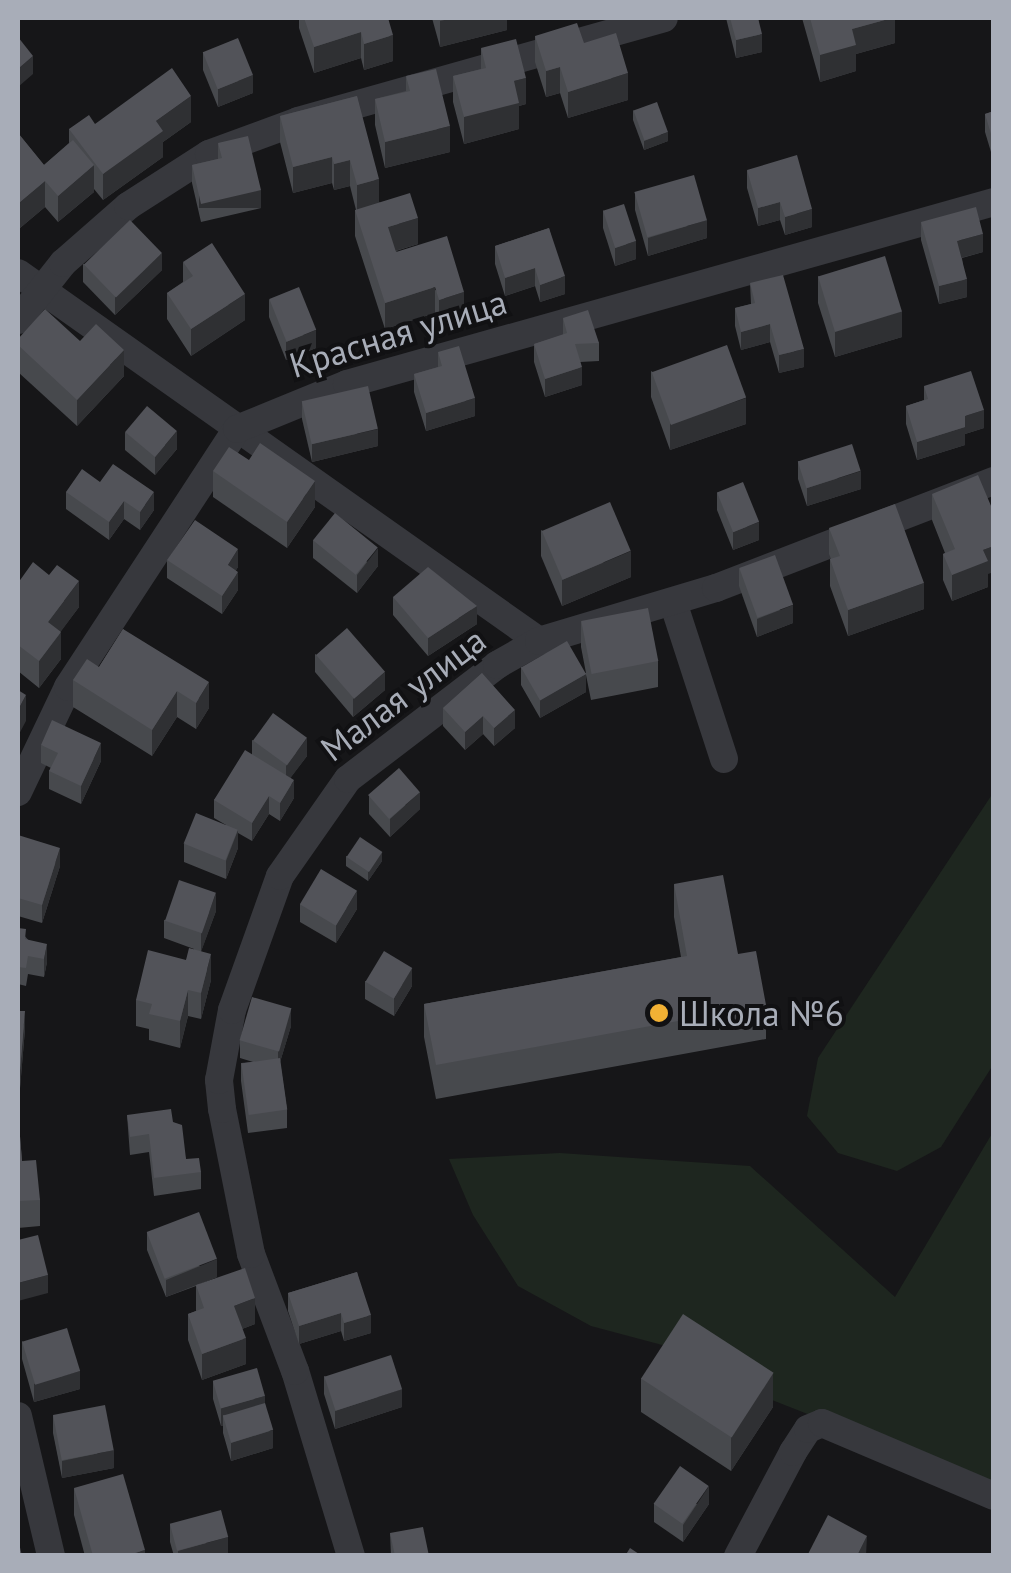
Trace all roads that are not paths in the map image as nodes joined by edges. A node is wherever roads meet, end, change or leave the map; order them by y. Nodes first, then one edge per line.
1 (664, 18) edge
2 (994, 202) edge
3 (28, 281) edge
4 (18, 320) edge
5 (236, 429) junction
6 (994, 481) edge
7 (674, 602) junction
8 (539, 642) junction
9 (724, 760) dead end
10 (18, 792) edge
11 (18, 1416) edge
12 (994, 1496) edge
13 (51, 1556) edge
14 (351, 1556) edge
15 (738, 1556) edge

1 - 3 street
2 - 5 street, Красная улица
3 - 4 street
3 - 5 street
5 - 8 street
5 - 10 street
6 - 7 street, Малая улица
7 - 8 street, Малая улица
7 - 9 street
8 - 14 street, Малая улица
11 - 13 street
12 - 15 street

